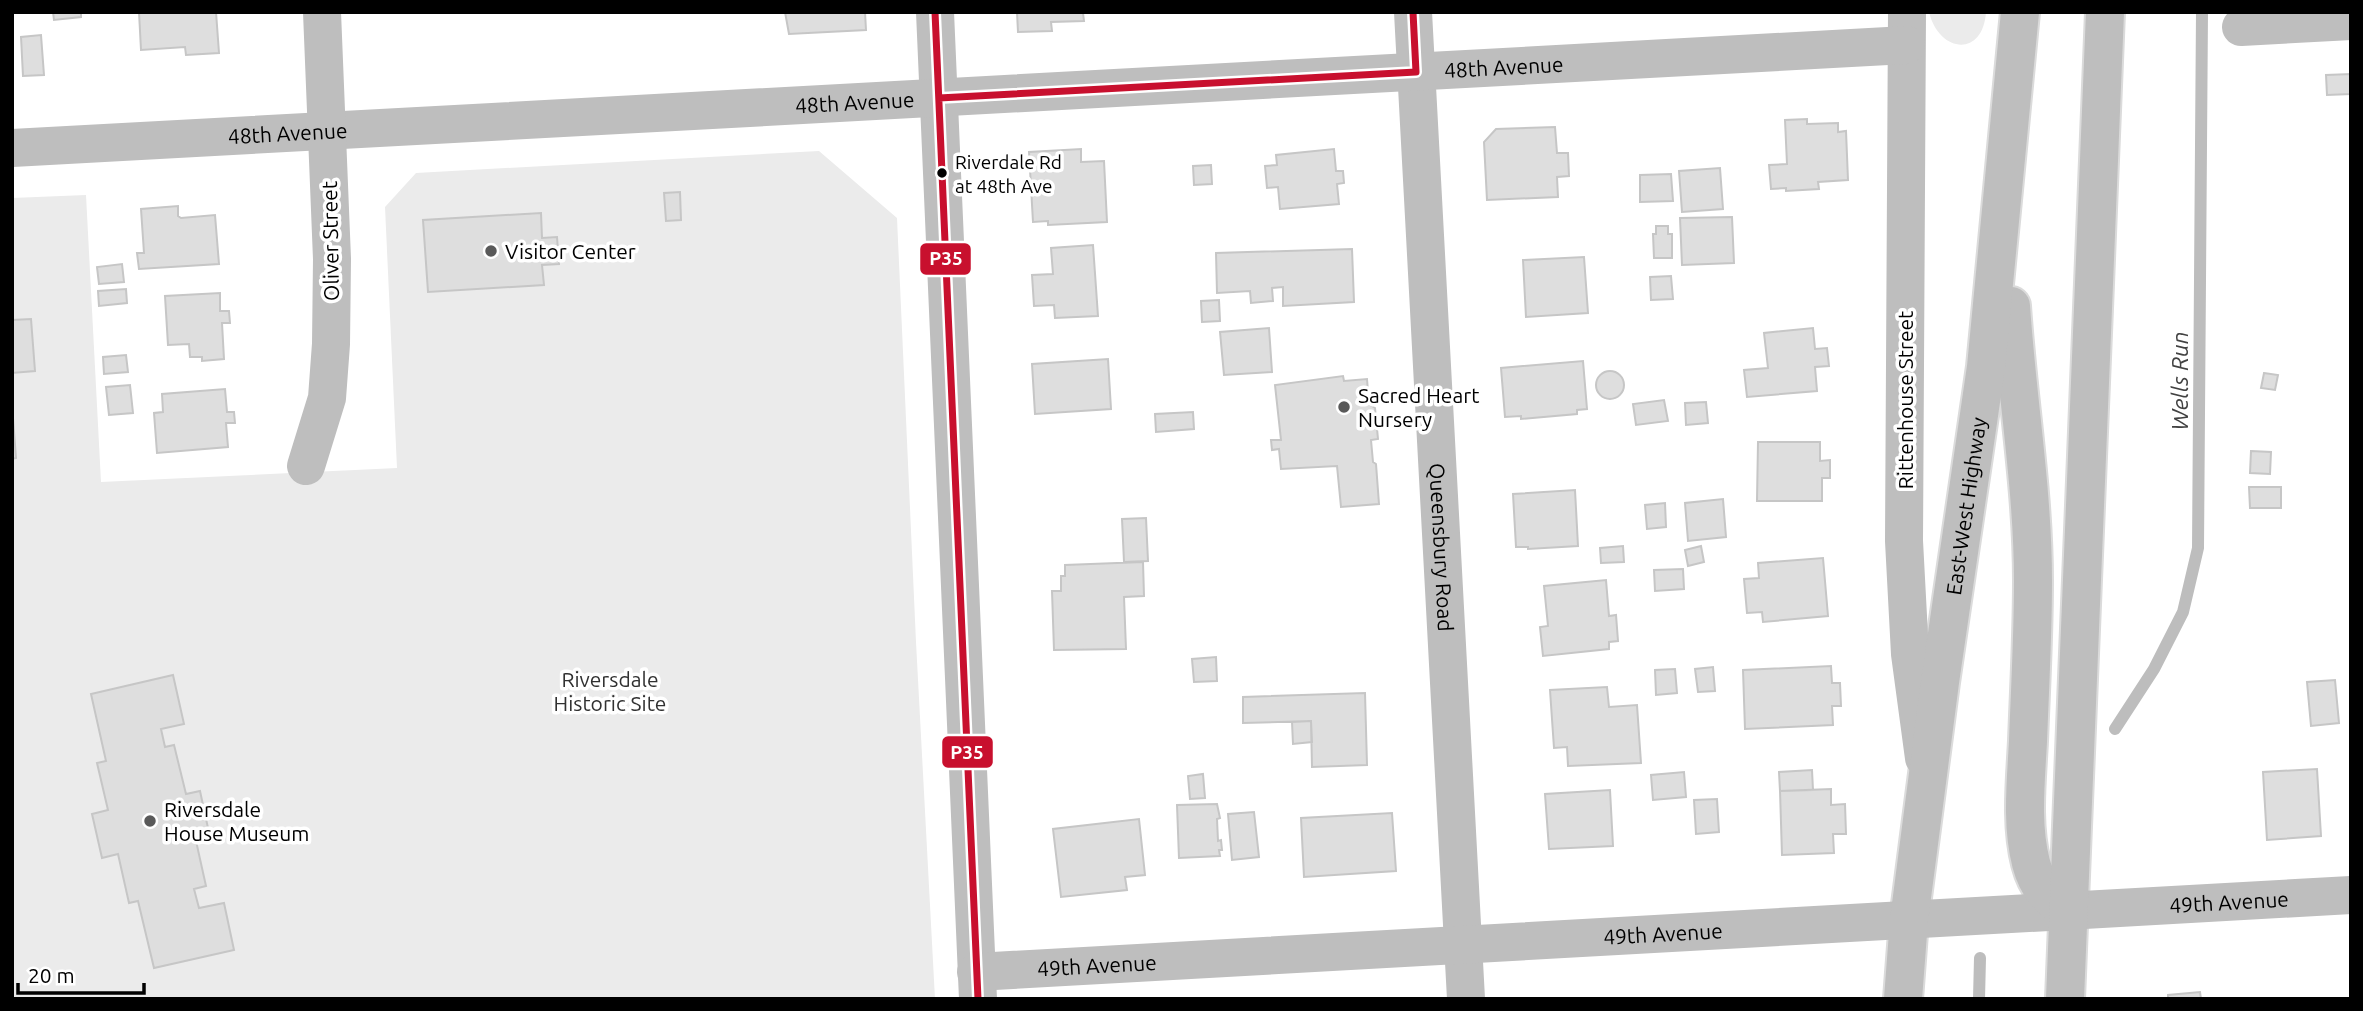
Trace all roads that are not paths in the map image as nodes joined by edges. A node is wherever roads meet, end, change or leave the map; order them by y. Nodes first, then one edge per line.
1 (322, 12) edge
2 (935, 12) edge
3 (1413, 12) edge
4 (2020, 12) edge
5 (2105, 12) edge
6 (2351, 20) edge
7 (2241, 27) dead end
8 (1907, 29) edge
9 (1416, 72) junction
10 (939, 98) junction
11 (328, 131) junction
12 (12, 148) edge
13 (2004, 192) junction
14 (306, 466) dead end
15 (1928, 787) junction
16 (2351, 895) edge
17 (2069, 911) junction
18 (1909, 920) junction
19 (1462, 946) junction
20 (977, 985) edge
21 (1466, 999) edge
22 (1903, 999) edge
23 (2065, 999) edge

1 - 11 street, Oliver Street
2 - 10 street
3 - 9 street, Queensbury Road
4 - 13 street, East-West Highway
5 - 17 street
6 - 7 street
8 - 9 street, 48th Avenue
8 - 15 street, Rittenhouse Street
9 - 10 street, 48th Avenue
9 - 19 street, Queensbury Road
10 - 11 street, 48th Avenue
10 - 20 street
11 - 12 street, 48th Avenue
11 - 14 street, Oliver Street
13 - 15 street, East-West Highway
13 - 17 street
15 - 18 street, East-West Highway
16 - 17 street, 49th Avenue
17 - 18 street, 49th Avenue
17 - 23 street
18 - 19 street, 49th Avenue
18 - 22 street, East-West Highway
19 - 20 street, 49th Avenue
19 - 21 street, Queensbury Road

